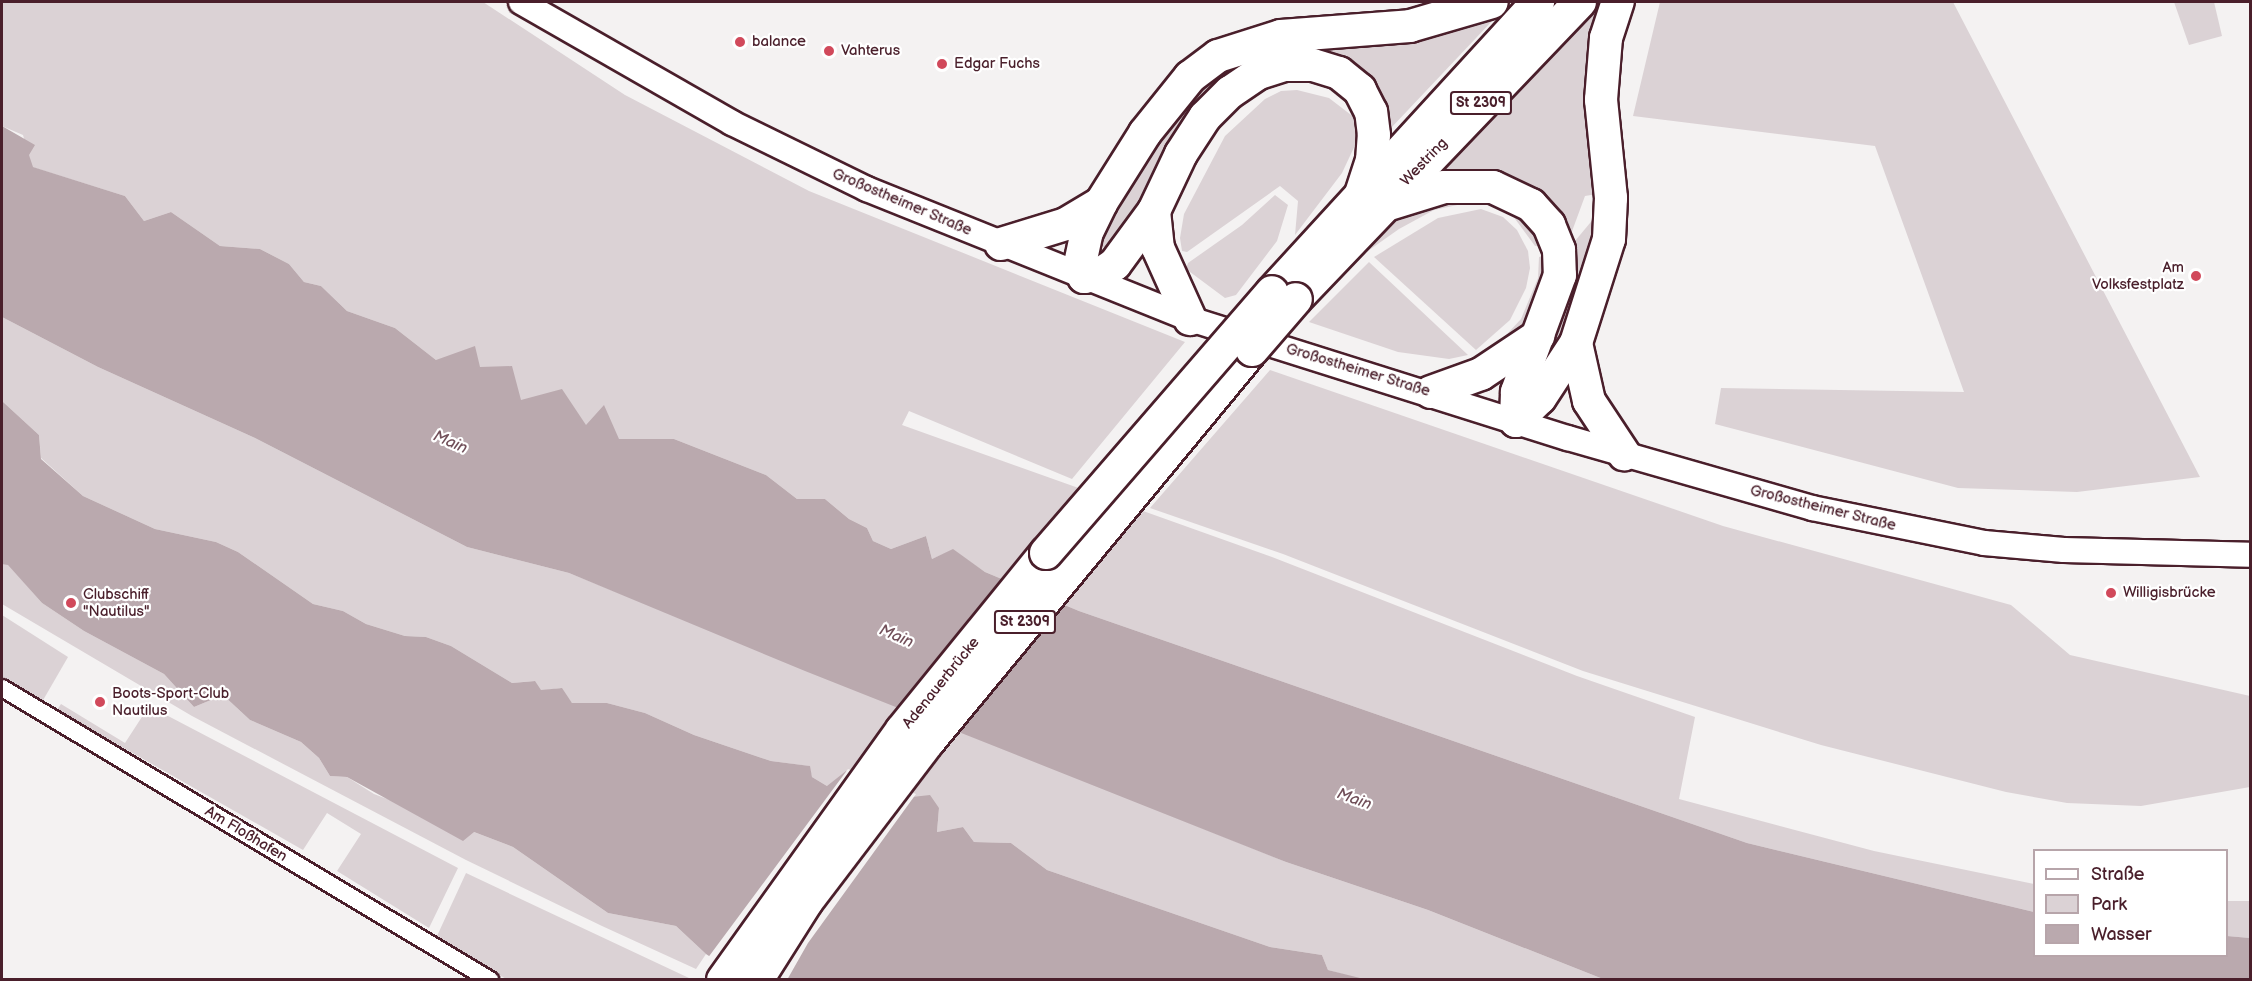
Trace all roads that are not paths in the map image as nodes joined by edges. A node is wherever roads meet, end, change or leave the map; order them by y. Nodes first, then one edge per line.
1 (521, 2) edge
2 (1491, 2) edge
3 (1538, 2) edge
4 (1580, 2) edge
5 (1618, 2) edge
6 (544, 11) edge
7 (1372, 200) junction
8 (1101, 203) junction
9 (1154, 211) junction
10 (1002, 244) junction
11 (1084, 277) junction
12 (1284, 296) junction
13 (1190, 319) junction
14 (1539, 336) junction
15 (1576, 343) junction
16 (1431, 392) junction
17 (1516, 421) junction
18 (1624, 454) junction
19 (2250, 555) edge
20 (2, 688) edge
21 (490, 980) edge
22 (723, 980) edge
23 (757, 980) edge

1 - 6 main road, Großostheimer Straße
2 - 8 highway
3 - 7 highway, Westring / St 2309
4 - 7 highway, Westring / St 2309
5 - 15 highway
6 - 10 main road, Großostheimer Straße
7 - 9 highway
7 - 12 highway, Westring / St 2309
7 - 14 highway
8 - 10 highway
8 - 11 highway
9 - 11 highway
9 - 13 highway
10 - 11 main road, Großostheimer Straße
11 - 13 main road, Großostheimer Straße
12 - 22 highway, Adenauerbrücke / St 2309, bridge
12 - 23 highway, Adenauerbrücke / St 2309, bridge
13 - 16 main road, Großostheimer Straße
14 - 16 highway
14 - 17 highway
15 - 17 highway
15 - 18 highway
16 - 17 main road, Großostheimer Straße
17 - 18 main road, Großostheimer Straße
18 - 19 main road, Großostheimer Straße
20 - 21 street, Am Floßhafen

